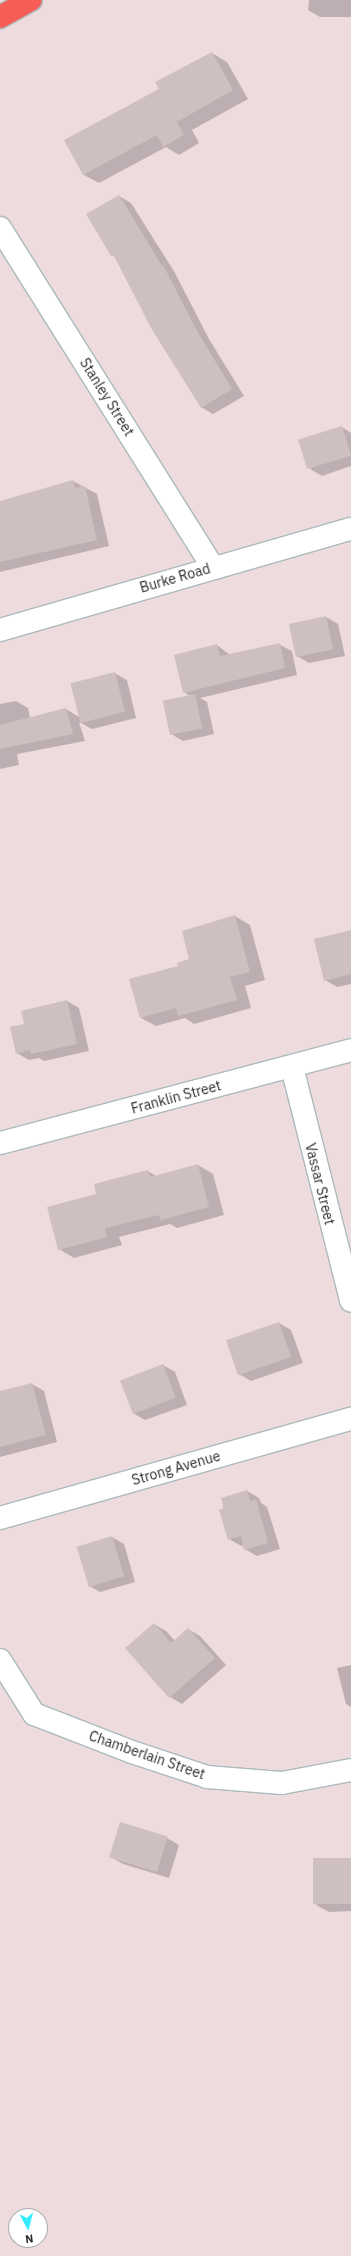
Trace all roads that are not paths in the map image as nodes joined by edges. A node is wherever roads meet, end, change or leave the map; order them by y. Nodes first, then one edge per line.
1 (31, 0) edge
2 (0, 17) edge
3 (0, 228) edge
4 (351, 528) edge
5 (213, 567) junction
6 (0, 630) edge
7 (351, 1050) edge
8 (292, 1067) junction
9 (0, 1143) edge
10 (351, 1301) edge
11 (351, 1419) edge
12 (0, 1518) edge
13 (0, 1660) edge
14 (351, 1770) edge

1 - 2 main road
3 - 5 street, Stanley Street
4 - 5 street, Burke Road
5 - 6 street, Burke Road
7 - 8 street, Franklin Street
8 - 9 street, Franklin Street
8 - 10 street, Vassar Street
11 - 12 street, Strong Avenue
13 - 14 street, Chamberlain Street

